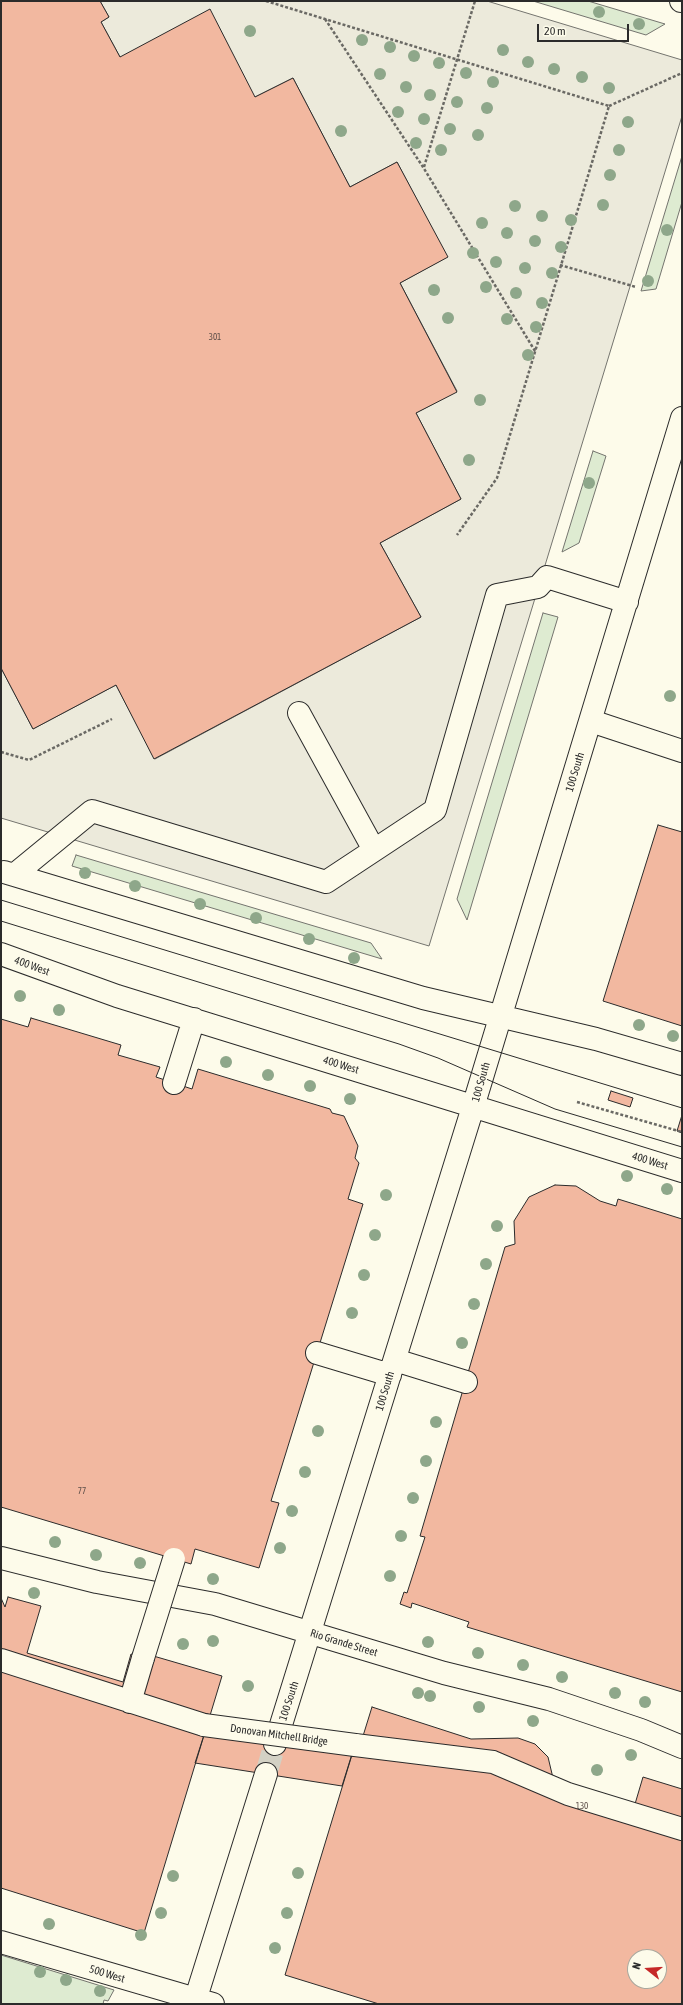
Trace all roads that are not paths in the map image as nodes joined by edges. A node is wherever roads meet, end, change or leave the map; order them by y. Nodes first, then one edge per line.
1 (682, 418) edge
2 (627, 602) junction
3 (299, 713) dead end
4 (591, 721) junction
5 (682, 751) edge
6 (374, 850) junction
7 (8, 873) edge
8 (1, 954) edge
9 (500, 1018) junction
10 (194, 1019) junction
11 (682, 1064) edge
12 (174, 1083) dead end
13 (473, 1107) junction
14 (682, 1171) edge
15 (317, 1353) dead end
16 (392, 1368) junction
17 (466, 1382) dead end
18 (1, 1558) edge
19 (174, 1558) dead end
20 (311, 1633) junction
21 (1, 1660) edge
22 (130, 1702) junction
23 (275, 1744) tunnel mouth
24 (682, 1748) edge
25 (266, 1774) tunnel mouth
26 (682, 1829) edge
27 (1, 1942) edge
28 (201, 2002) edge

1 - 2 street, 100 South
2 - 4 street, 100 South
2 - 6 street
3 - 6 street
4 - 5 street
4 - 9 street, 100 South
6 - 7 street
7 - 9 street
8 - 10 street, 400 West
9 - 11 street
9 - 13 street, 100 South
10 - 12 street
10 - 13 street, 400 West
13 - 14 street, 400 West
13 - 16 street, 100 South
15 - 16 street
16 - 17 street
16 - 20 street, 100 South
18 - 20 street, Rio Grande Street
19 - 22 street, bridge
20 - 23 street, 100 South
20 - 24 street, Rio Grande Street
21 - 22 street, Donovan Mitchell Bridge
22 - 26 street, Donovan Mitchell Bridge, bridge
25 - 28 street
27 - 28 street, 500 West

